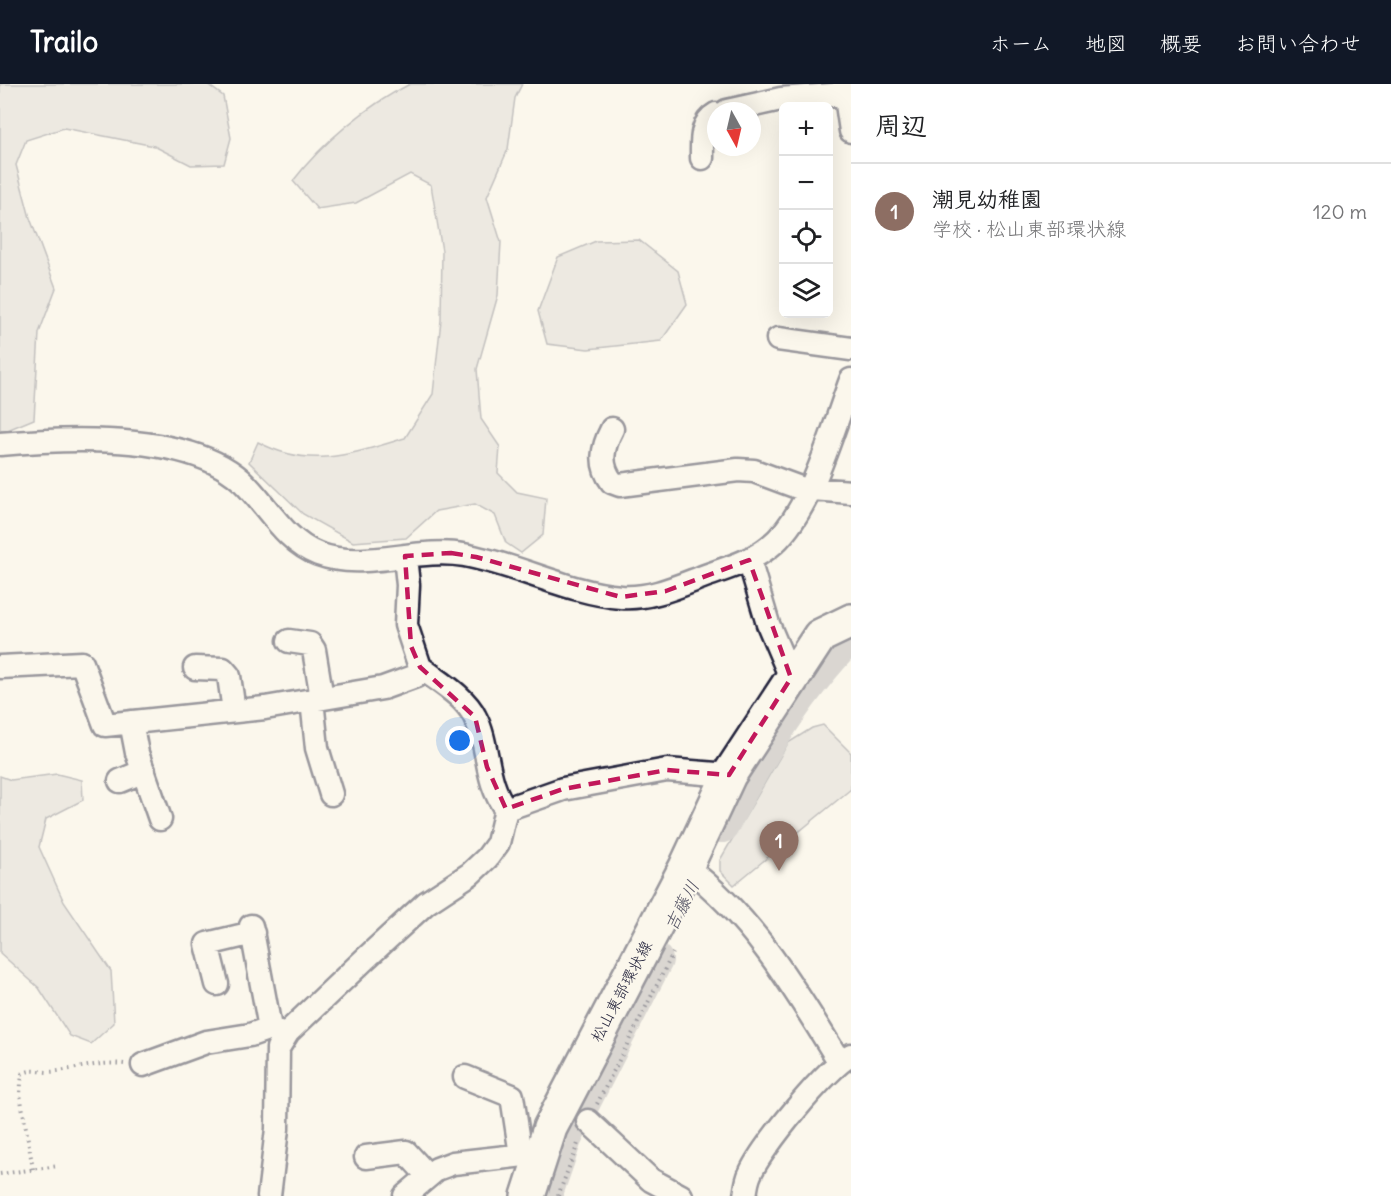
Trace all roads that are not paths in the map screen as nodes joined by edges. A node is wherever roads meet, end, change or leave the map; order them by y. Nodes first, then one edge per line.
1 (845, 89) edge
2 (761, 104) edge
3 (707, 123) edge
4 (851, 131) edge
5 (702, 158) dead end
6 (778, 339) dead end
7 (851, 349) edge
8 (851, 380) edge
9 (844, 420) edge
10 (612, 429) dead end
11 (0, 444) edge
12 (810, 488) junction
13 (851, 492) edge
14 (405, 556) junction
15 (749, 560) junction
16 (850, 621) edge
17 (289, 641) dead end
18 (0, 667) edge
19 (420, 667) junction
20 (195, 668) dead end
21 (791, 678) junction
22 (317, 699) junction
23 (234, 711) junction
24 (131, 722) junction
25 (144, 771) junction
26 (729, 775) junction
27 (120, 781) dead end
28 (331, 794) dead end
29 (506, 809) junction
30 (160, 819) dead end
31 (695, 874) junction
32 (217, 984) dead end
33 (278, 1032) junction
34 (845, 1058) edge
35 (143, 1065) road end
36 (465, 1077) dead end
37 (588, 1121) road end
38 (531, 1154) junction
39 (366, 1158) dead end
40 (428, 1176) junction
41 (269, 1196) edge
42 (405, 1196) edge
43 (528, 1196) edge
44 (681, 1196) edge
45 (745, 1196) edge

1 - 2 street
1 - 4 street
3 - 5 street
6 - 7 street
8 - 9 street
9 - 12 street
10 - 12 street
11 - 14 street
12 - 13 street
12 - 15 street
14 - 15 street
14 - 19 street
15 - 21 street
16 - 21 main road, 松山東部環状線
17 - 22 street
18 - 24 street
19 - 22 street
19 - 29 street
20 - 23 street
21 - 26 main road, 松山東部環状線
22 - 23 street
22 - 28 street
23 - 24 street
24 - 25 street
25 - 27 street
25 - 30 street
26 - 29 street
26 - 31 main road, 松山東部環状線
29 - 33 street
31 - 34 street
31 - 38 main road, 松山東部環状線
32 - 33 street
33 - 35 street
33 - 41 street
34 - 45 street
36 - 38 street
37 - 44 street
38 - 40 street
38 - 43 main road, 松山東部環状線
39 - 40 street
40 - 42 street

